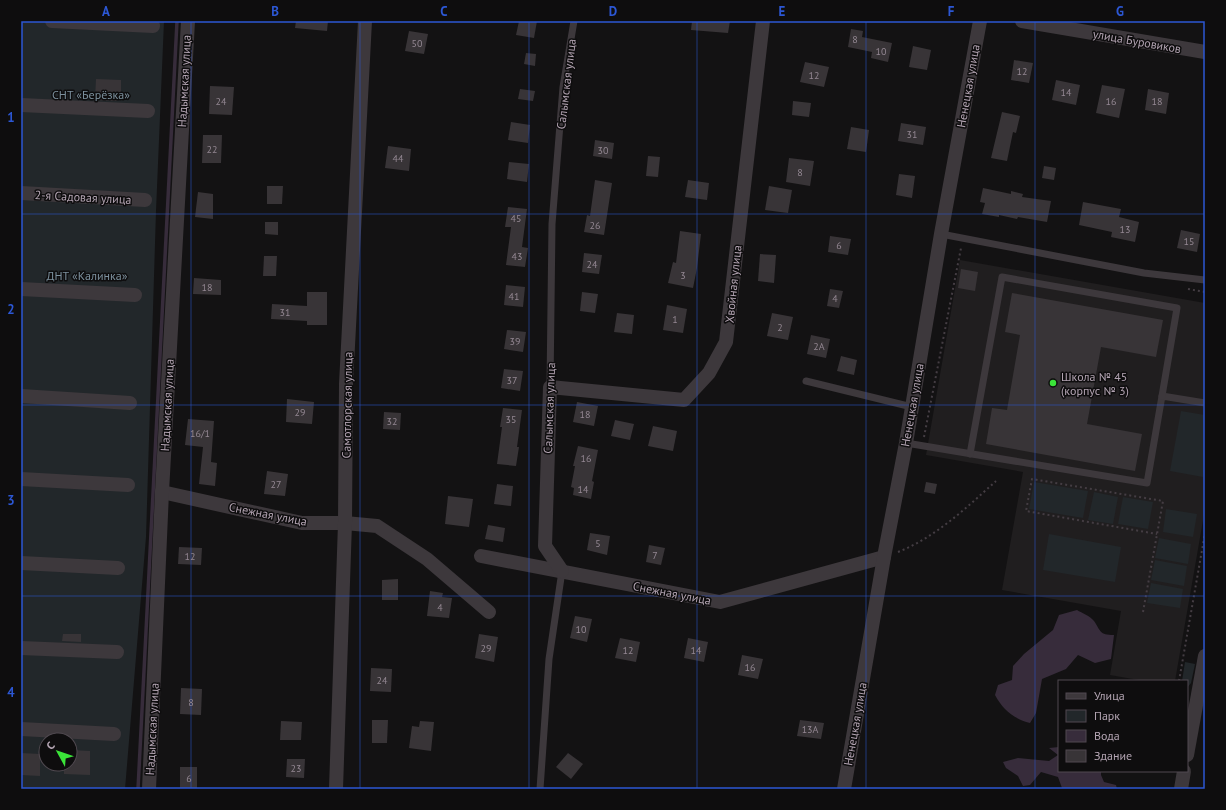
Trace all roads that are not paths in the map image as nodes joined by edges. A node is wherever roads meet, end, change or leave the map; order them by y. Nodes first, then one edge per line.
1 (52, 21) edge
2 (188, 21) edge
3 (365, 21) edge
4 (574, 21) edge
5 (763, 21) edge
6 (980, 21) edge
7 (1022, 21) edge
8 (153, 26) dead end
9 (1205, 52) edge
10 (21, 105) edge
11 (148, 111) dead end
12 (21, 193) edge
13 (145, 200) dead end
14 (941, 234) junction
15 (1205, 280) edge
16 (21, 289) edge
17 (134, 295) dead end
18 (806, 381) dead end
19 (550, 387) junction
20 (21, 396) edge
21 (1162, 396) junction
22 (130, 402) dead end
23 (1205, 403) edge
24 (912, 407) junction
25 (906, 443) junction
26 (970, 454) junction
27 (21, 479) edge
28 (128, 485) dead end
29 (162, 492) junction
30 (345, 523) junction
31 (481, 556) dead end
32 (884, 557) junction
33 (21, 563) edge
34 (118, 568) dead end
35 (562, 571) junction
36 (489, 612) dead end
37 (21, 648) edge
38 (117, 652) dead end
39 (1205, 656) edge
40 (21, 729) edge
41 (114, 734) dead end
42 (1188, 747) edge
43 (1184, 772) edge
44 (149, 789) edge
45 (336, 789) edge
46 (540, 789) edge
47 (844, 789) edge
48 (1181, 789) edge

1 - 8 street
2 - 29 street, Надымская улица
3 - 30 street, Самотлорская улица
4 - 19 lane, Салымская улица
5 - 19 street, Хвойная улица
6 - 14 street, Ненецкая улица
7 - 9 street, улица Буровиков
10 - 11 street
12 - 13 street, 2-я Садовая улица
14 - 15 lane
14 - 24 street, Ненецкая улица
16 - 17 street
18 - 24 lane
19 - 35 street, Салымская улица
20 - 22 street
21 - 23 lane
21 - 26 lane
21 - 26 lane
24 - 25 street, Ненецкая улица
25 - 26 lane
25 - 32 street, Ненецкая улица
27 - 28 street
29 - 30 street, Снежная улица
29 - 44 street, Надымская улица
30 - 36 street, Снежная улица
30 - 45 street, Самотлорская улица
31 - 35 street, Снежная улица
32 - 35 street, Снежная улица
32 - 47 street, Ненецкая улица
33 - 34 street
35 - 46 lane
37 - 38 street
39 - 42 street
40 - 41 street
43 - 48 street

